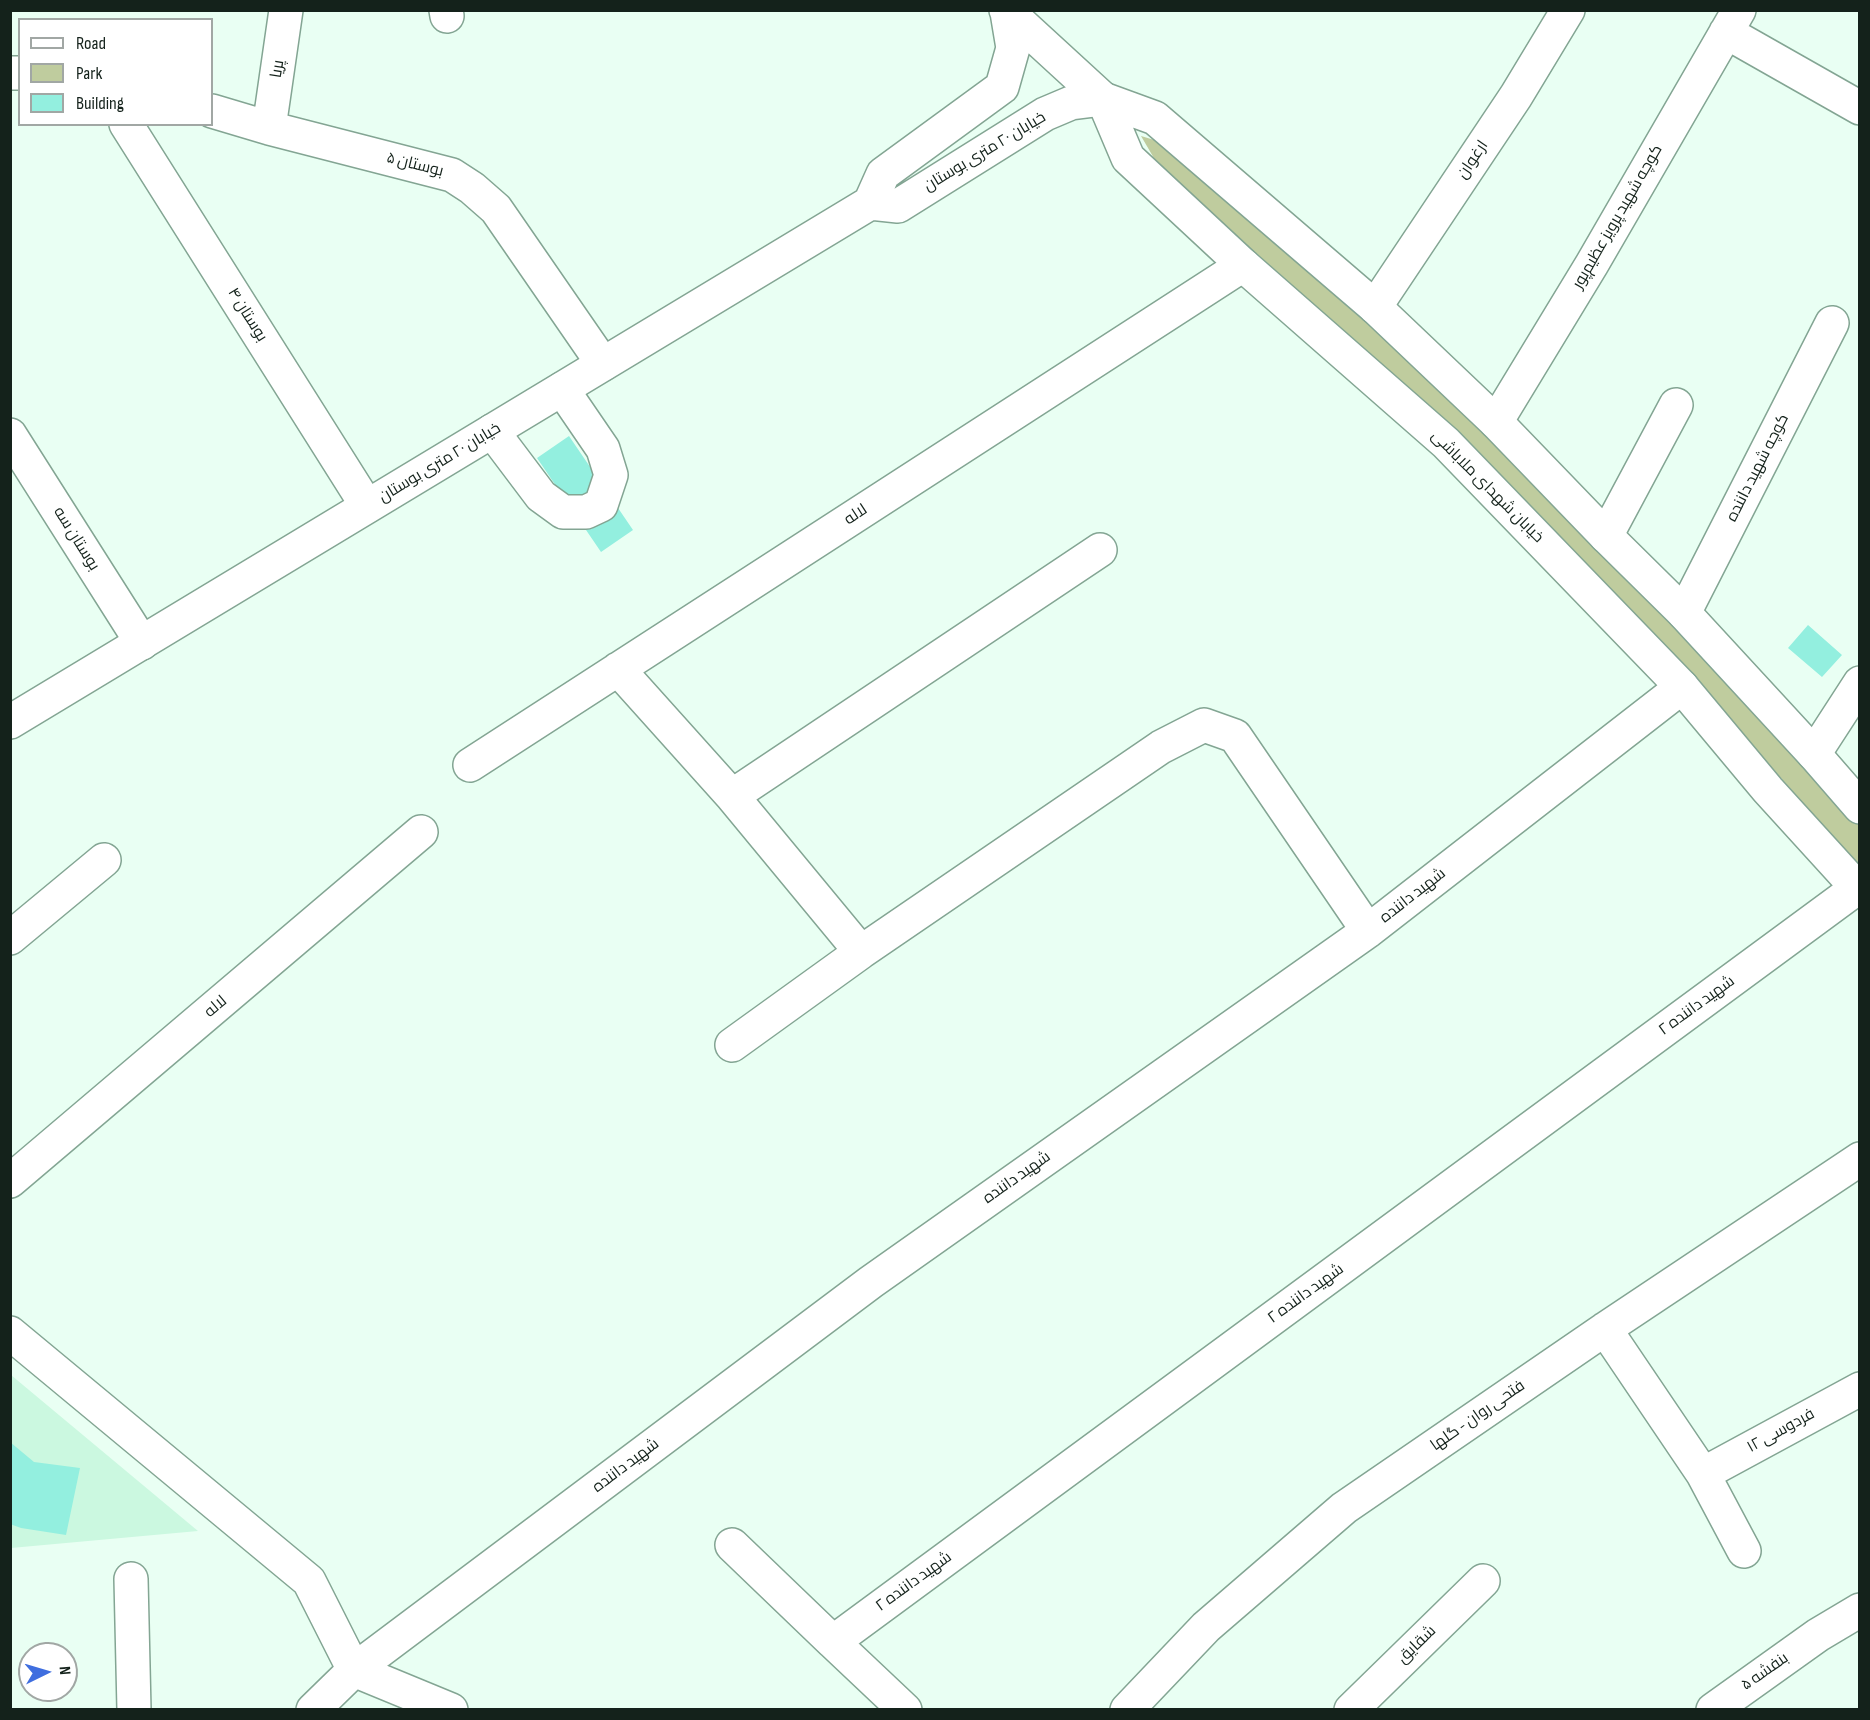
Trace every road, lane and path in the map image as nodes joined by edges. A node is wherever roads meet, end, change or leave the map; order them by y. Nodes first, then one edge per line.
1 (286, 10) edge
2 (1568, 10) edge
3 (1006, 11) edge
4 (1732, 21) edge
5 (1103, 99) junction
6 (1860, 108) edge
7 (213, 111) edge
8 (127, 126) edge
9 (269, 128) junction
10 (870, 203) junction
11 (1243, 265) junction
12 (1375, 307) junction
13 (1832, 323) dead end
14 (603, 364) junction
15 (562, 389) junction
16 (1676, 405) dead end
17 (1496, 422) junction
18 (492, 431) junction
19 (10, 435) edge
20 (367, 507) junction
21 (1606, 536) junction
22 (1100, 550) dead end
23 (1684, 613) junction
24 (142, 643) junction
25 (618, 669) junction
26 (1860, 683) edge
27 (1682, 687) junction
28 (10, 722) edge
29 (1814, 754) junction
30 (470, 765) dead end
31 (732, 796) junction
32 (1860, 807) edge
33 (421, 832) dead end
34 (104, 860) dead end
35 (1858, 890) edge
36 (1368, 931) junction
37 (10, 938) edge
38 (861, 952) junction
39 (732, 1045) dead end
40 (1860, 1159) edge
41 (10, 1181) edge
42 (1605, 1329) junction
43 (10, 1333) edge
44 (1860, 1389) edge
45 (1703, 1474) junction
46 (732, 1545) dead end
47 (1744, 1551) dead end
48 (131, 1579) dead end
49 (1484, 1581) dead end
50 (1860, 1610) edge
51 (833, 1642) junction
52 (354, 1670) junction
53 (134, 1710) edge
54 (313, 1710) edge
55 (451, 1710) edge
56 (905, 1710) edge
57 (1127, 1710) edge
58 (1351, 1710) edge
59 (1713, 1710) edge

1 - 9 street, پریا
2 - 12 street, ارغوان
3 - 5 street, خیابان شهدای ملاباشی
3 - 10 street
4 - 6 street
4 - 17 street, کوچه شهید پرویز عظیم‌پور
5 - 10 street, خیابان ۲۰ متری بوستان
5 - 11 street, خیابان شهدای ملاباشی
5 - 12 street, خیابان شهدای ملاباشی
7 - 9 street, بوستان ۵
8 - 20 street, بوستان ۴
9 - 14 street, بوستان ۵
10 - 14 street, خیابان ۲۰ متری بوستان
11 - 25 street, لاله
11 - 27 street, خیابان شهدای ملاباشی
12 - 17 street, خیابان شهدای ملاباشی
13 - 23 street, کوچه شهید داننده
14 - 15 street, خیابان ۲۰ متری بوستان
15 - 18 street, خیابان ۲۰ متری بوستان
15 - 18 street
16 - 21 street
17 - 21 street, خیابان شهدای ملاباشی
18 - 20 street, خیابان ۲۰ متری بوستان
19 - 24 street, بوستان سه
20 - 24 street, خیابان ۲۰ متری بوستان
21 - 23 street, خیابان شهدای ملاباشی
22 - 31 street
23 - 29 street, خیابان شهدای ملاباشی
24 - 28 street, خیابان ۲۰ متری بوستان
25 - 30 street, لاله
25 - 31 street
26 - 29 street
27 - 35 street, خیابان شهدای ملاباشی
27 - 36 street, شهید داننده
29 - 32 street, خیابان شهدای ملاباشی
31 - 38 street
33 - 41 street, لاله
34 - 37 street
35 - 51 street, شهید داننده ۲
36 - 38 street
36 - 52 street, شهید داننده
38 - 39 street
40 - 42 street, فتحی روان - گلها
42 - 45 street
42 - 57 street, فتحی روان - گلها
43 - 52 street
44 - 45 street, فردوسی ۱۲
45 - 47 street
46 - 51 street
48 - 53 street
49 - 58 street, شقایق
50 - 59 street, بنفشه ۵
51 - 56 street
52 - 54 street, شهید داننده
52 - 55 street

